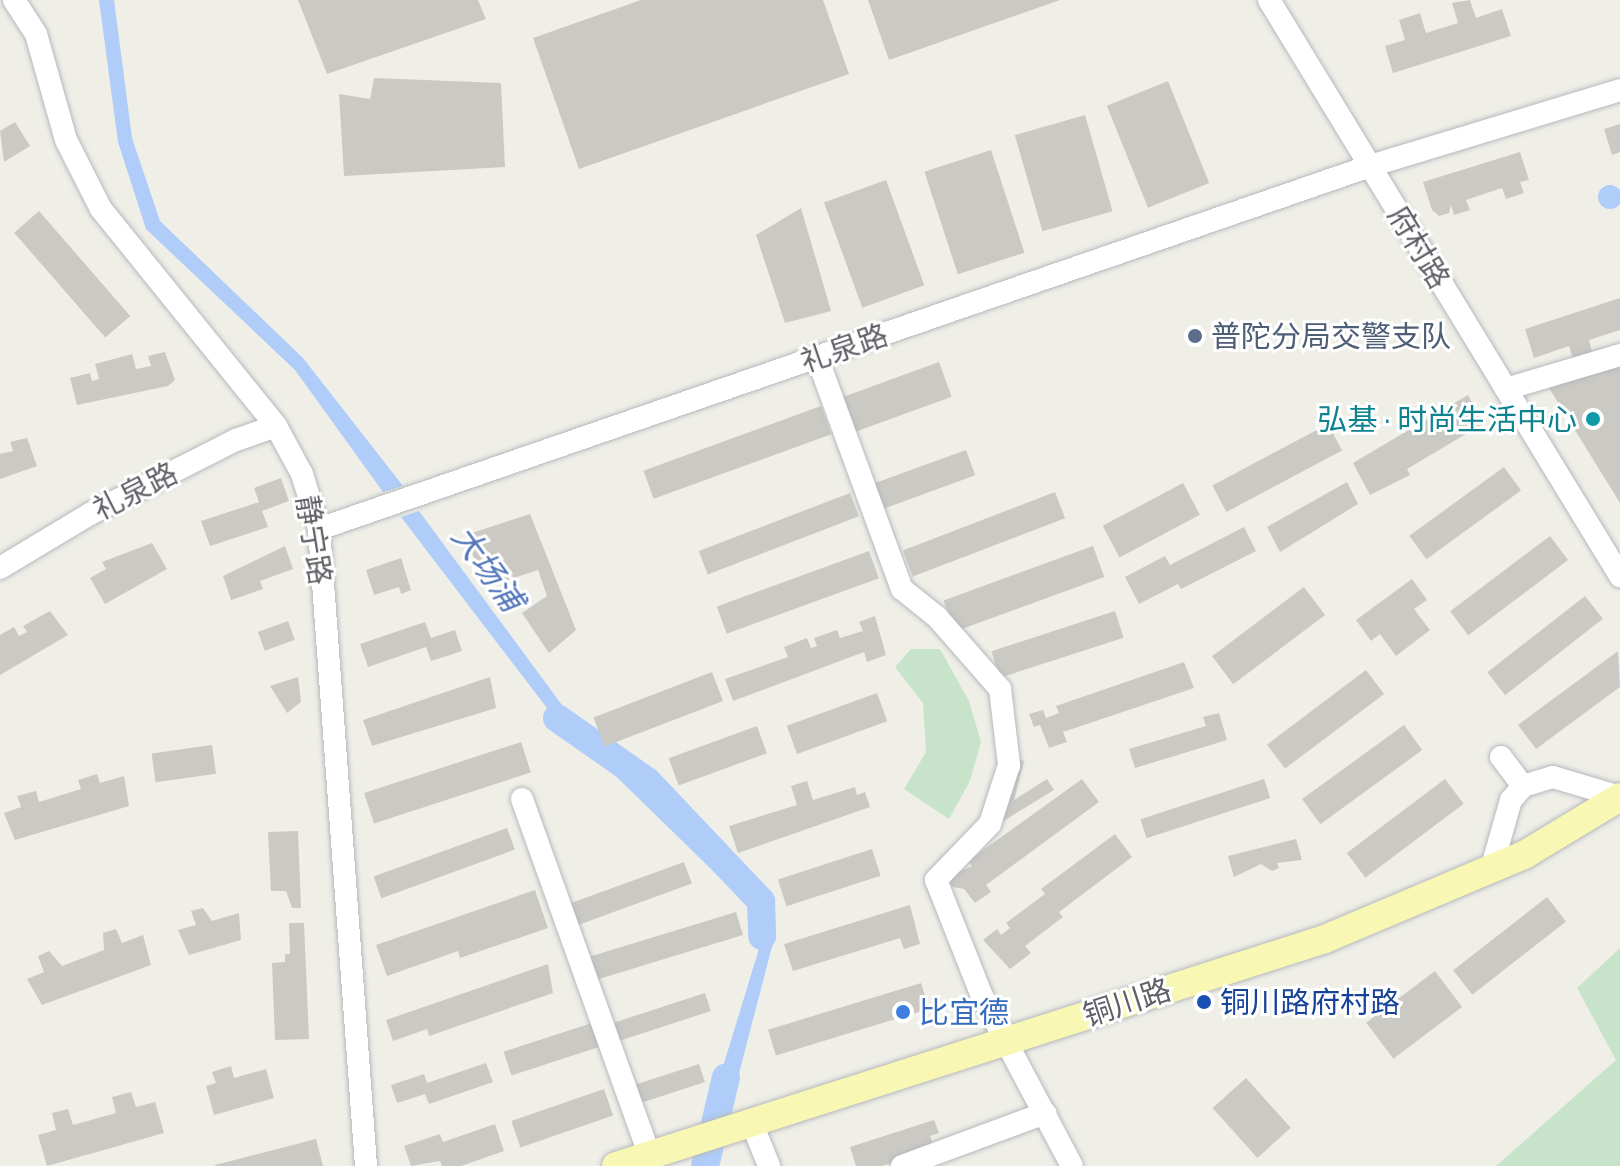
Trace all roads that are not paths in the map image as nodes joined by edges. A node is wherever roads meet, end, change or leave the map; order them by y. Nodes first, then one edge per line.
1 (14, 0) edge
2 (1269, 0) edge
3 (1620, 90) edge
4 (1370, 166) junction
5 (1620, 355) edge
6 (817, 357) junction
7 (1506, 389) junction
8 (276, 426) junction
9 (319, 529) junction
10 (0, 568) edge
11 (1620, 576) edge
12 (1501, 757) dead end
13 (1523, 786) junction
14 (1620, 797) edge
15 (522, 799) dead end
16 (1620, 813) edge
17 (1491, 870) junction
18 (1011, 1047) junction
19 (1045, 1113) junction
20 (739, 1137) junction
21 (657, 1161) edge
22 (366, 1166) edge
23 (616, 1166) edge
24 (769, 1166) edge
25 (902, 1166) edge
26 (1072, 1166) edge

1 - 8 street, 静宁路
2 - 4 street, 府村路
3 - 4 street, 礼泉路
4 - 6 street, 礼泉路
4 - 7 street, 府村路
5 - 7 street
6 - 9 street, 礼泉路
6 - 18 street
7 - 11 street, 府村路
8 - 9 street, 静宁路
8 - 10 street, 礼泉路
9 - 22 street, 静宁路
12 - 13 street
13 - 14 street
13 - 17 street
14 - 17 main road, 铜川路
15 - 21 street
16 - 18 main road, 铜川路
17 - 18 main road, 铜川路
18 - 19 street
18 - 20 main road, 铜川路
19 - 25 street
19 - 26 street
20 - 21 main road, 铜川路
20 - 24 street
21 - 23 main road, 铜川路

